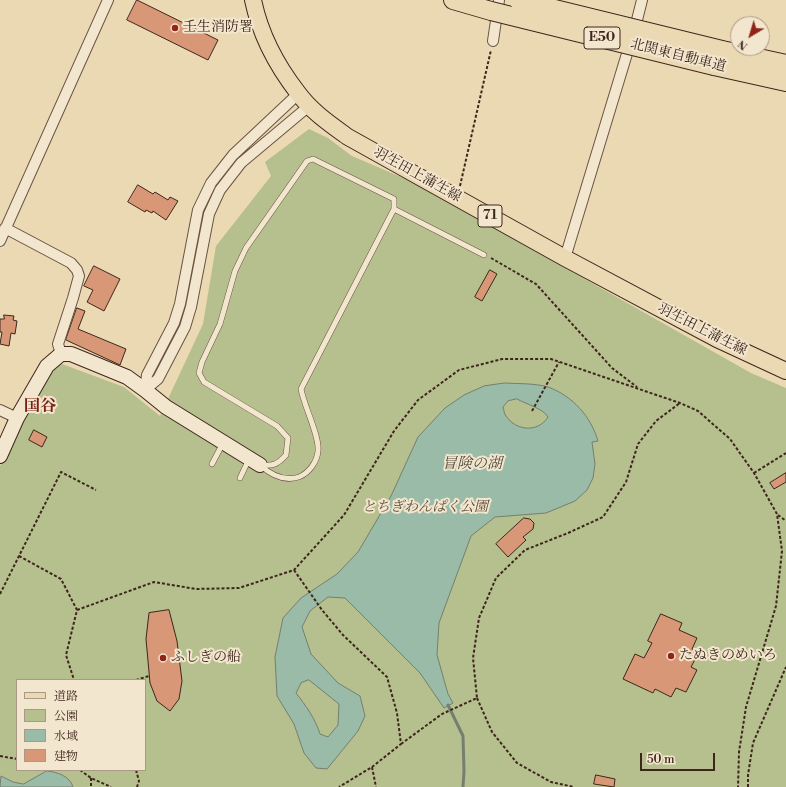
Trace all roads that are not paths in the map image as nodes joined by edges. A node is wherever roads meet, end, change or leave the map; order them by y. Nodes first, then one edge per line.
1 (108, 0) edge
2 (253, 0) edge
3 (453, 0) edge
4 (518, 0) edge
5 (642, 0) edge
6 (495, 5) edge
7 (493, 41) road end
8 (786, 63) edge
9 (786, 82) edge
10 (298, 94) junction
11 (309, 106) junction
12 (394, 209) junction
13 (5, 228) junction
14 (0, 241) edge
15 (484, 255) road end
16 (565, 258) junction
17 (61, 354) junction
18 (786, 371) edge
19 (145, 390) junction
20 (0, 410) edge
21 (17, 418) junction
22 (223, 442) junction
23 (0, 456) edge
24 (254, 462) junction
25 (212, 464) dead end
26 (240, 478) dead end

1 - 13 street
2 - 10 main road, 羽生田上蒲生線 / 71
3 - 6 highway, 北関東自動車道 / E50
4 - 8 highway, 北関東自動車道 / E50, bridge
5 - 16 street
6 - 7 street
6 - 9 highway, 北関東自動車道 / E50, bridge
10 - 11 main road, 羽生田上蒲生線 / 71
10 - 19 street
11 - 16 main road, 羽生田上蒲生線 / 71
11 - 19 street
12 - 15 lane
12 - 24 lane
12 - 24 lane
13 - 14 street
13 - 17 street
16 - 18 main road, 羽生田上蒲生線 / 71
17 - 19 street
17 - 21 street
19 - 22 street
20 - 21 street
21 - 23 street
22 - 24 street
22 - 25 lane
24 - 26 lane

